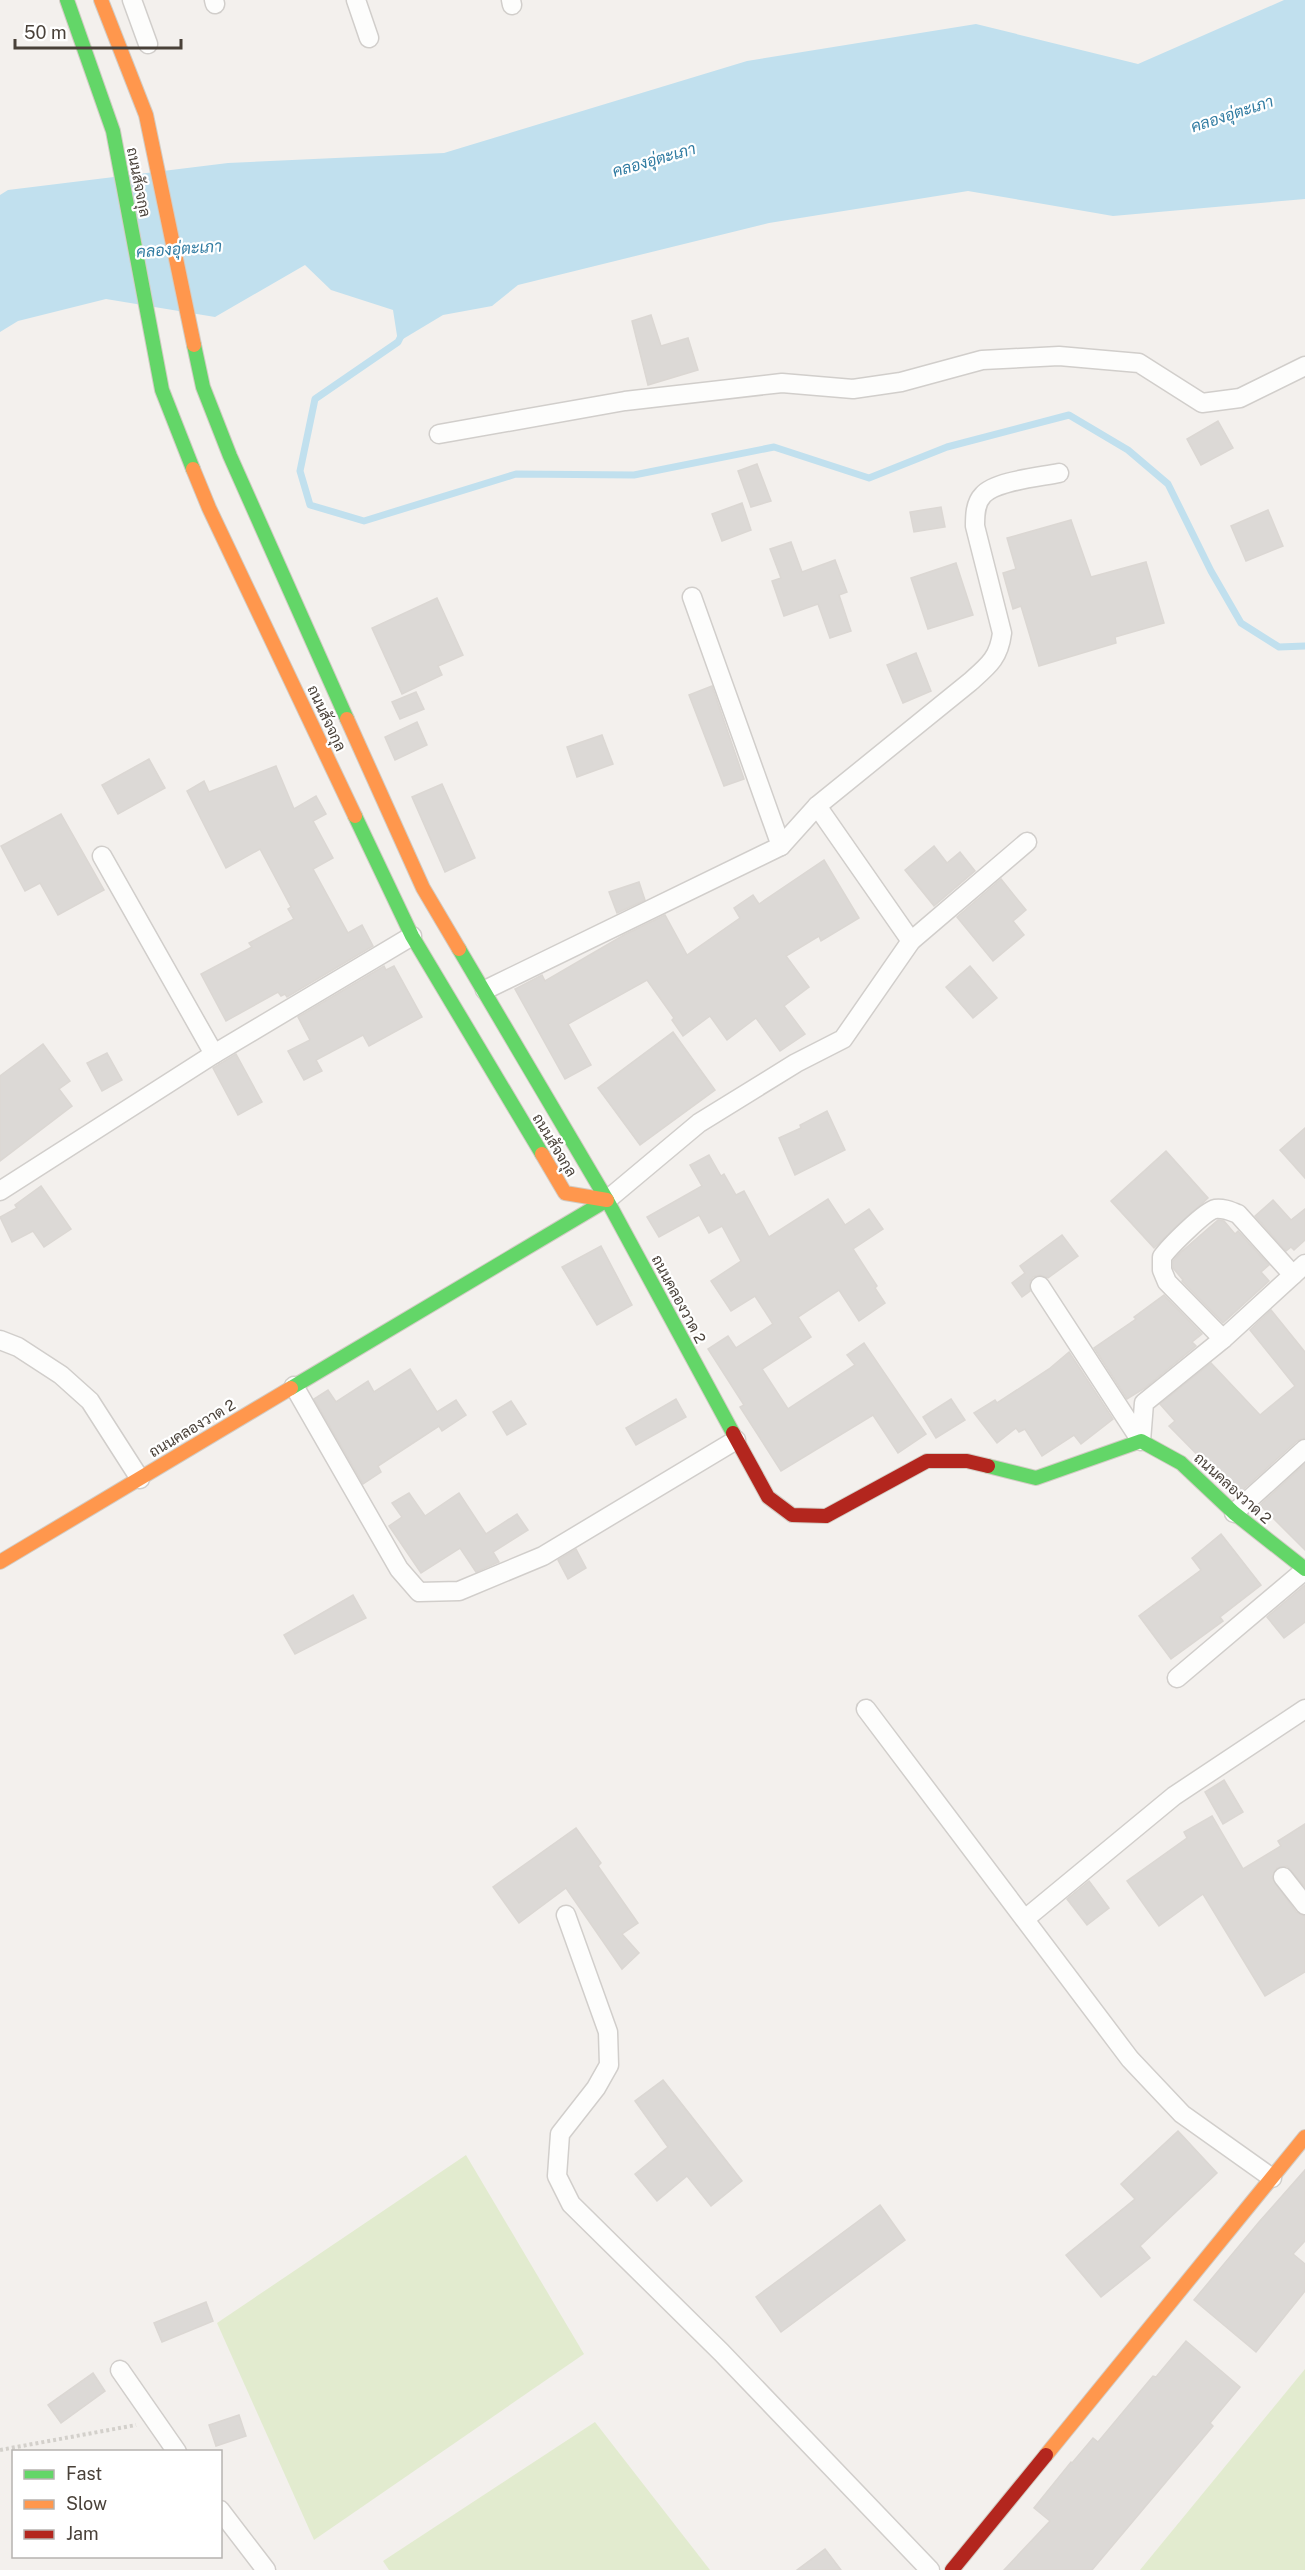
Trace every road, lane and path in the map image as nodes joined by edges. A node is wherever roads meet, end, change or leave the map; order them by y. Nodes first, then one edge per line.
1 (67, 0) edge
2 (101, 0) edge
3 (132, 0) edge
4 (356, 0) edge
5 (369, 38) dead end
6 (148, 44) dead end
7 (1305, 366) edge
8 (439, 434) dead end
9 (1059, 473) dead end
10 (692, 597) dead end
11 (817, 806) junction
12 (1027, 842) dead end
13 (781, 846) junction
14 (102, 856) dead end
15 (412, 936) junction
16 (911, 941) junction
17 (485, 990) junction
18 (214, 1054) junction
19 (0, 1191) edge
20 (607, 1200) junction
21 (1299, 1270) edge
22 (1040, 1286) dead end
23 (1223, 1339) junction
24 (0, 1340) edge
25 (294, 1386) junction
26 (736, 1440) junction
27 (1142, 1441) junction
28 (1305, 1449) edge
29 (140, 1479) junction
30 (1234, 1513) junction
31 (0, 1563) edge
32 (1305, 1570) edge
33 (1178, 1678) dead end
34 (1305, 1708) edge
35 (866, 1709) dead end
36 (1283, 1877) dead end
37 (1305, 1905) edge
38 (566, 1915) dead end
39 (1025, 1919) junction
40 (1305, 2137) edge
41 (1272, 2178) junction
42 (120, 2370) dead end
43 (154, 2421) junction
44 (0, 2450) edge
45 (176, 2450) edge
46 (222, 2513) edge
47 (266, 2570) edge
48 (930, 2570) edge
49 (952, 2570) edge

1 - 15 street, ถนนสัจจกุล
2 - 17 street, ถนนสัจจกุล
3 - 6 street
4 - 5 street
7 - 8 street
9 - 11 street
10 - 13 street
11 - 13 street
11 - 16 street
12 - 16 street
13 - 17 street
14 - 18 street
15 - 18 street
15 - 20 street, ถนนสัจจกุล
16 - 20 street
17 - 20 street, ถนนสัจจกุล
18 - 19 street
20 - 25 street, ถนนคลองวาด 2
20 - 26 street, ถนนคลองวาด 2
21 - 23 street
21 - 23 street
22 - 27 street
23 - 27 street
24 - 29 street
25 - 26 street
25 - 29 street, ถนนคลองวาด 2
26 - 27 street, ถนนคลองวาด 2
27 - 30 street, ถนนคลองวาด 2
28 - 30 street
29 - 31 street, ถนนคลองวาด 2
30 - 32 street, ถนนคลองวาด 2
32 - 33 street
34 - 39 street
35 - 39 street
36 - 37 street
38 - 48 street
39 - 41 street
40 - 41 street
41 - 49 street
42 - 43 street
43 - 44 path
43 - 45 street
46 - 47 street

